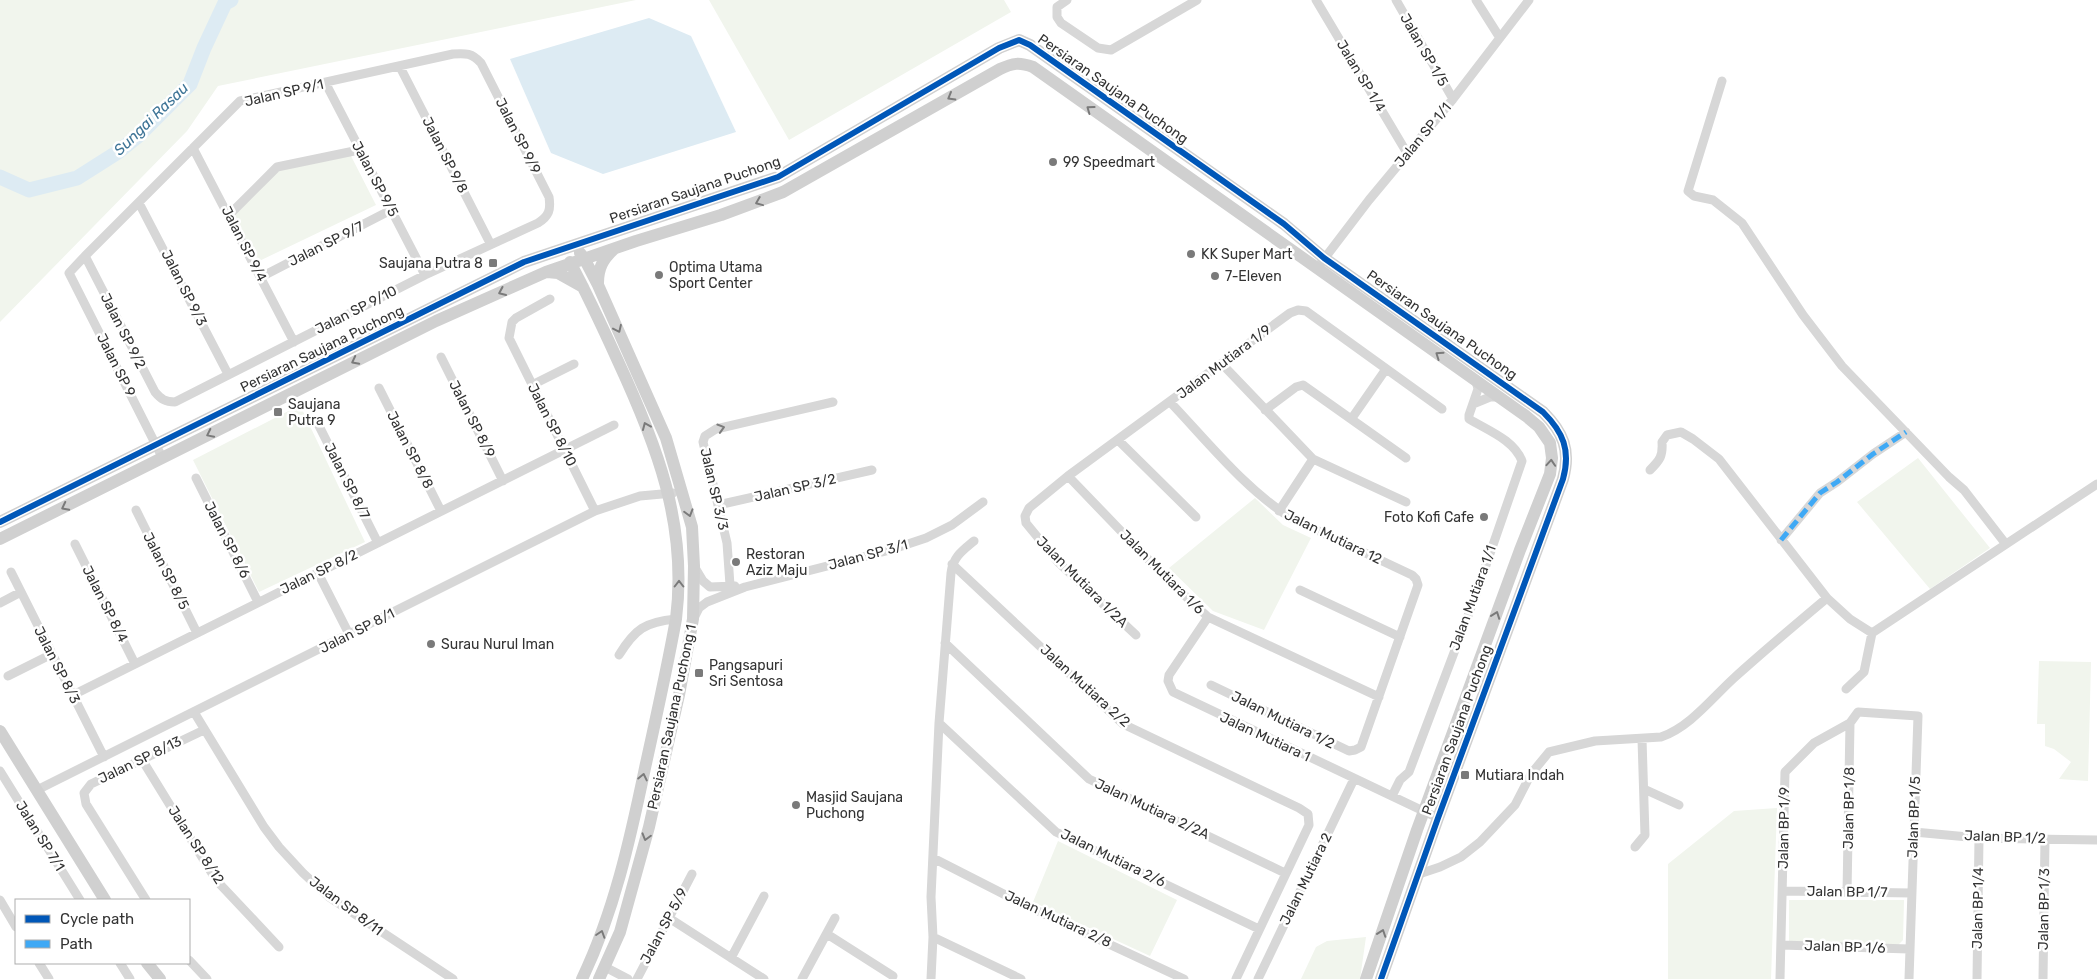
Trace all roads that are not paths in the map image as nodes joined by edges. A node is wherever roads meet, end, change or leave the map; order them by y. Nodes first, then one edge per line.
1 (1067, 0) edge
2 (1197, 0) edge
3 (1316, 0) edge
4 (1396, 0) edge
5 (1476, 0) edge
6 (1529, 0) edge
7 (1500, 38) junction
8 (474, 56) joint
9 (400, 67) junction
10 (1722, 81) dead end
11 (326, 84) junction
12 (1452, 100) junction
13 (194, 148) junction
14 (359, 150) junction
15 (1407, 153) junction
16 (806, 162) junction
17 (778, 177) junction
18 (803, 182) junction
19 (139, 203) junction
20 (391, 210) junction
21 (229, 214) junction
22 (545, 218) joint
23 (591, 238) junction
24 (490, 243) junction
25 (562, 248) junction
26 (614, 249) junction
27 (85, 256) junction
28 (577, 257) junction
29 (1324, 258) junction
30 (1317, 270) junction
31 (546, 272) junction
32 (69, 273) joint
33 (425, 274) junction
34 (261, 277) junction
35 (598, 285) junction
36 (583, 287) junction
37 (550, 299) dead end
38 (294, 342) junction
39 (441, 357) dead end
40 (574, 364) dead end
41 (1222, 364) junction
42 (1386, 369) junction
43 (228, 374) junction
44 (1476, 381) junction
45 (532, 385) junction
46 (379, 388) dead end
47 (1498, 397) junction
48 (167, 402) joint
49 (833, 402) dead end
50 (1170, 402) junction
51 (1473, 404) junction
52 (1442, 409) dead end
53 (1265, 410) junction
54 (1352, 418) junction
55 (316, 420) dead end
56 (614, 425) dead end
57 (1906, 432) junction
58 (1118, 440) junction
59 (156, 444) junction
60 (565, 450) junction
61 (162, 457) junction
62 (1313, 458) junction
63 (1406, 458) dead end
64 (872, 470) dead end
65 (1650, 470) dead end
66 (1068, 476) junction
67 (196, 478) dead end
68 (503, 481) junction
69 (2097, 484) edge
70 (682, 492) junction
71 (668, 493) junction
72 (983, 502) dead end
73 (1406, 502) dead end
74 (718, 505) junction
75 (136, 510) dead end
76 (441, 511) junction
77 (596, 511) junction
78 (1279, 511) junction
79 (1196, 517) dead end
80 (0, 522) edge
81 (1029, 528) joint
82 (0, 539) edge
83 (1781, 540) junction
84 (974, 541) dead end
85 (378, 543) junction
86 (75, 544) dead end
87 (2005, 544) junction
88 (952, 564) junction
89 (694, 566) junction
90 (11, 572) dead end
91 (318, 573) junction
92 (730, 585) junction
93 (745, 587) junction
94 (1300, 590) dead end
95 (21, 592) junction
96 (1827, 598) junction
97 (258, 602) junction
98 (0, 603) edge
99 (1208, 617) junction
100 (676, 619) junction
101 (693, 619) junction
102 (197, 633) junction
103 (1872, 633) junction
104 (349, 634) junction
105 (1136, 635) dead end
106 (1400, 637) junction
107 (945, 643) junction
108 (52, 654) junction
109 (619, 655) dead end
110 (135, 664) junction
111 (8, 676) dead end
112 (1211, 685) dead end
113 (1846, 689) dead end
114 (73, 695) junction
115 (1379, 697) junction
116 (194, 712) junction
117 (1858, 712) joint
118 (939, 723) junction
119 (1850, 723) junction
120 (204, 730) junction
121 (0, 731) edge
122 (1642, 739) junction
123 (104, 757) junction
124 (142, 758) junction
125 (0, 772) edge
126 (1354, 778) junction
127 (1644, 789) junction
128 (37, 790) junction
129 (1392, 796) junction
130 (1679, 805) dead end
131 (1424, 811) junction
132 (1438, 818) junction
133 (1914, 832) junction
134 (1979, 838) junction
135 (2046, 839) junction
136 (2097, 840) edge
137 (1635, 847) dead end
138 (932, 858) junction
139 (1285, 873) junction
140 (692, 874) dead end
141 (1419, 874) junction
142 (1783, 890) junction
143 (1847, 893) junction
144 (1911, 893) junction
145 (764, 896) dead end
146 (79, 899) edge
147 (104, 899) edge
148 (145, 899) edge
149 (0, 900) edge
150 (669, 918) junction
151 (835, 918) dead end
152 (15, 924) edge
153 (1259, 929) junction
154 (827, 934) junction
155 (933, 937) junction
156 (1781, 945) junction
157 (279, 947) dead end
158 (1910, 949) junction
159 (731, 958) junction
160 (190, 961) edge
161 (40, 964) edge
162 (121, 964) edge
163 (148, 964) edge
164 (602, 973) edge
165 (893, 976) dead end
166 (156, 978) edge
167 (49, 979) edge
168 (130, 979) edge
169 (207, 979) edge
170 (453, 979) edge
171 (582, 979) edge
172 (628, 979) edge
173 (637, 979) edge
174 (764, 979) edge
175 (802, 979) edge
176 (931, 979) edge
177 (1021, 979) edge
178 (1184, 979) edge
179 (1236, 979) edge
180 (1258, 979) edge
181 (1366, 979) edge
182 (1381, 979) edge
183 (1780, 979) edge
184 (1909, 979) edge
185 (1977, 979) edge
186 (2043, 979) edge

1 - 2 street
3 - 15 street, Jalan SP 1/4
4 - 12 street, Jalan SP 1/5
5 - 7 street
6 - 7 street, Jalan SP 1/1
7 - 12 street, Jalan SP 1/1
8 - 9 street, Jalan SP 9/1
8 - 22 street, Jalan SP 9/9
9 - 11 street, Jalan SP 9/1
9 - 24 street, Jalan SP 9/8
10 - 57 street
11 - 13 street, Jalan SP 9/1
11 - 14 street, Jalan SP 9/5
12 - 15 street, Jalan SP 1/1
13 - 19 street, Jalan SP 9/1
13 - 21 street, Jalan SP 9/4
14 - 20 street, Jalan SP 9/5
14 - 21 street
15 - 29 street, Jalan SP 1/1
16 - 17 street, Persiaran Saujana Puchong
16 - 18 street
16 - 29 street, Persiaran Saujana Puchong
17 - 18 street
17 - 23 street, Persiaran Saujana Puchong
18 -> 26 street, Persiaran Saujana Puchong
30 -> 18 street, Persiaran Saujana Puchong
19 - 27 street, Jalan SP 9/1
19 - 43 street, Jalan SP 9/3
20 - 33 street, Jalan SP 9/5
20 - 34 street, Jalan SP 9/7
21 - 34 street, Jalan SP 9/4
22 - 24 street, Jalan SP 9/10
23 - 25 street, Persiaran Saujana Puchong
23 - 28 street
24 - 33 street, Jalan SP 9/10
25 - 28 street
25 - 59 street, Persiaran Saujana Puchong
26 - 28 street, Persiaran Saujana Puchong
26 - 35 street
27 - 32 street, Jalan SP 9/1
27 - 48 street, Jalan SP 9/2
28 - 31 street, Persiaran Saujana Puchong
28 - 35 street, Persiaran Saujana Puchong 1
28 - 36 street, Persiaran Saujana Puchong 1
29 - 30 street, Jalan SP 1/1
29 - 132 street, Persiaran Saujana Puchong
44 -> 30 street, Persiaran Saujana Puchong
31 - 36 street
31 -> 61 street, Persiaran Saujana Puchong
32 - 59 street, Jalan SP 9
33 - 38 street, Jalan SP 9/10
34 - 38 street, Jalan SP 9/4
35 -> 70 street, Persiaran Saujana Puchong 1
71 -> 36 street, Persiaran Saujana Puchong 1
37 - 45 street, Jalan SP 8/10
38 - 43 street, Jalan SP 9/10
39 - 68 street, Jalan SP 8/9
40 - 45 street
41 - 42 street, Jalan Mutiara 1/9
41 - 50 street, Jalan Mutiara 1/9
41 - 53 street
42 - 52 street, Jalan Mutiara 1/9
42 - 54 street
43 - 48 street, Jalan SP 9/10
44 - 47 street, Persiaran Saujana Puchong
44 - 51 street
45 - 60 street, Jalan SP 8/10
46 - 76 street, Jalan SP 8/8
47 - 51 street
131 -> 47 street, Persiaran Saujana Puchong
74 -> 49 street, Jalan SP 3/3
50 - 58 street, Jalan Mutiara 1/9
50 - 78 street, Jalan Mutiara 12
51 - 129 street, Jalan Mutiara 1/1
53 - 54 street
53 - 62 street
54 - 63 street
55 - 85 street, Jalan SP 8/7
56 - 60 street, Jalan SP 8/2
57 - 83 street
57 - 87 street
58 - 66 street, Jalan Mutiara 1/9
58 - 79 street
59 - 61 street, Jalan SP 9
59 - 80 street, Persiaran Saujana Puchong
60 - 68 street, Jalan SP 8/2
60 - 77 street, Jalan SP 8/10
61 -> 82 street, Persiaran Saujana Puchong
62 - 73 street
62 - 78 street
64 - 74 street, Jalan SP 3/2
65 - 83 street
66 - 81 street, Jalan Mutiara 1/9
66 - 99 street, Jalan Mutiara 1/6
67 - 97 street, Jalan SP 8/6
68 - 76 street, Jalan SP 8/2
69 - 87 street
70 - 71 street, Jalan SP 8/1
70 -> 89 street, Persiaran Saujana Puchong 1
71 - 77 street, Jalan SP 8/1
100 -> 71 street, Persiaran Saujana Puchong 1
72 - 93 street, Jalan SP 3/1
74 - 92 street, Jalan SP 3/3
75 - 102 street, Jalan SP 8/5
76 - 85 street, Jalan SP 8/2
77 - 104 street, Jalan SP 8/1
78 - 106 street, Jalan Mutiara 12
81 - 105 street, Jalan Mutiara 1/2A
83 - 96 street
84 - 88 street
85 - 91 street, Jalan SP 8/2
86 - 110 street, Jalan SP 8/4
87 - 103 street
88 - 107 street
88 - 139 street, Jalan Mutiara 2/2
89 - 92 street, Jalan SP 3/1
89 - 101 street, Persiaran Saujana Puchong 1
90 - 95 street, Jalan SP 8/3
91 - 97 street, Jalan SP 8/2
91 - 104 street
92 - 93 street, Jalan SP 3/1
93 - 101 street, Jalan SP 3/1
94 - 106 street
95 - 98 street
95 - 108 street, Jalan SP 8/3
96 - 103 street
96 - 122 street
97 - 102 street, Jalan SP 8/2
99 - 115 street, Jalan Mutiara 1/6
99 - 126 street, Jalan Mutiara 1
100 - 109 street
171 -> 100 street, Persiaran Saujana Puchong 1
101 -> 164 street, Persiaran Saujana Puchong 1
102 - 110 street, Jalan SP 8/2
103 - 113 street
104 - 116 street, Jalan SP 8/1
106 - 115 street
107 - 118 street
107 - 139 street, Jalan Mutiara 2/2A
108 - 111 street
108 - 114 street, Jalan SP 8/3
110 - 114 street, Jalan SP 8/2
112 - 115 street, Jalan Mutiara 1/2
114 - 123 street, Jalan SP 8/3
116 - 120 street, Jalan SP 8/11
116 - 123 street, Jalan SP 8/1
117 - 119 street, Jalan BP 1/9
117 - 133 street, Jalan BP 1/5
118 - 138 street
118 - 153 street, Jalan Mutiara 2/6
119 - 142 street, Jalan BP 1/9
119 - 143 street, Jalan BP 1/8
120 - 124 street, Jalan SP 8/13
120 - 170 street, Jalan SP 8/11
121 - 128 street
122 - 127 street
122 - 141 street
123 - 128 street, Jalan SP 8/1
124 - 148 street, Jalan SP 8/13
124 - 157 street, Jalan SP 8/12
125 - 146 street, Jalan SP 7/1
126 - 129 street, Jalan Mutiara 1
126 - 180 street, Jalan Mutiara 2
127 - 130 street
127 - 137 street
128 - 147 street
129 - 131 street, Jalan Mutiara 1
131 - 132 street, Jalan Mutiara 1
181 -> 131 street, Persiaran Saujana Puchong
132 - 141 street, Persiaran Saujana Puchong
133 - 134 street, Jalan BP 1/2
133 - 144 street, Jalan BP 1/5
134 - 135 street, Jalan BP 1/2
134 - 185 street, Jalan BP 1/4
135 - 136 street, Jalan BP 1/2
135 - 186 street, Jalan BP 1/3
138 - 155 street
138 - 178 street, Jalan Mutiara 2/8
139 - 153 street
140 - 150 street, Jalan SP 5/9
141 - 182 street, Persiaran Saujana Puchong
142 - 143 street, Jalan BP 1/7
142 - 156 street, Jalan BP 1/9
143 - 144 street, Jalan BP 1/7
144 - 158 street, Jalan BP 1/5
145 - 159 street
149 - 152 street
150 - 159 street
150 - 173 street, Jalan SP 5/9
151 - 154 street
153 - 179 street
154 - 165 street
154 - 175 street
155 - 176 street
155 - 177 street
156 - 158 street, Jalan BP 1/6
156 - 183 street, Jalan BP 1/9
158 - 184 street, Jalan BP 1/5
159 - 174 street
160 - 169 street
161 - 167 street
162 - 168 street
163 - 166 street
164 - 172 street

